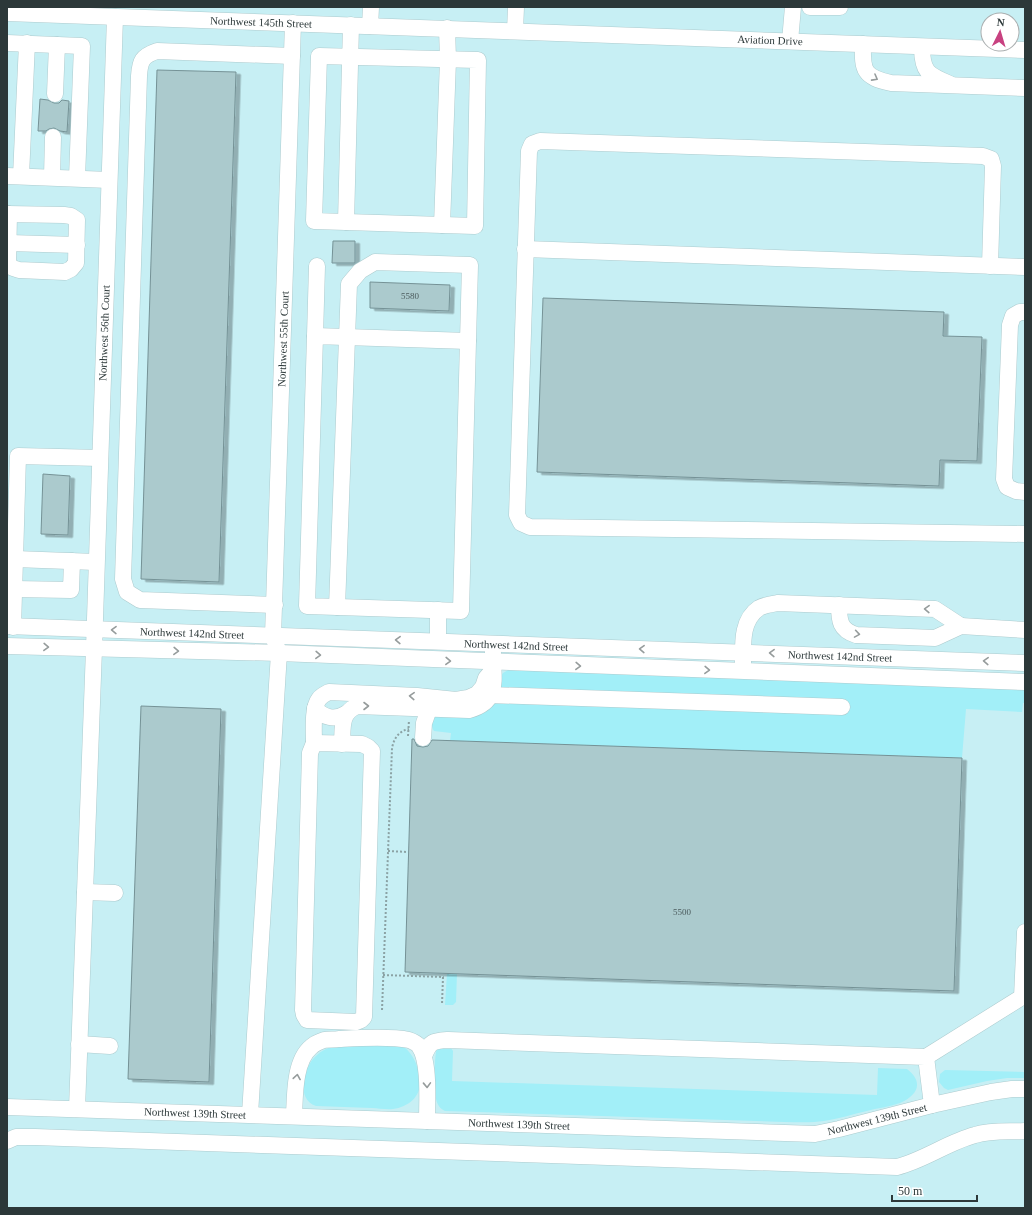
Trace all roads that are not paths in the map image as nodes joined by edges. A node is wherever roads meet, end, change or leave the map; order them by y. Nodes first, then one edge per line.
1 (371, 7) edge
2 (516, 7) edge
3 (793, 7) edge
4 (810, 7) edge
5 (840, 7) edge
6 (7, 13) edge
7 (145, 13) edge
8 (115, 17) junction
9 (293, 23) junction
10 (351, 25) junction
11 (370, 26) junction
12 (447, 28) junction
13 (515, 30) junction
14 (790, 41) junction
15 (7, 43) edge
16 (27, 43) junction
17 (57, 44) junction
18 (863, 44) junction
19 (922, 46) junction
20 (1025, 50) edge
21 (292, 56) junction
22 (351, 57) junction
23 (448, 60) junction
24 (953, 86) junction
25 (1025, 88) edge
26 (55, 94) dead end
27 (53, 138) dead end
28 (14, 176) edge
29 (52, 177) junction
30 (77, 178) junction
31 (109, 180) junction
32 (8, 214) edge
33 (346, 222) junction
34 (442, 225) junction
35 (9, 243) junction
36 (77, 245) junction
37 (525, 249) junction
38 (317, 266) dead end
39 (990, 266) junction
40 (1025, 267) edge
41 (1025, 312) edge
42 (104, 323) junction
43 (131, 324) junction
44 (315, 336) junction
45 (346, 337) junction
46 (468, 341) junction
47 (13, 456) edge
48 (100, 458) junction
49 (12, 479) edge
50 (1025, 492) edge
51 (12, 502) edge
52 (12, 518) edge
53 (1025, 534) edge
54 (11, 535) edge
55 (12, 561) edge
56 (72, 562) junction
57 (96, 562) junction
58 (12, 594) edge
59 (275, 605) junction
60 (839, 605) junction
61 (337, 607) junction
62 (438, 610) junction
63 (10, 626) edge
64 (961, 626) junction
65 (94, 629) junction
66 (1025, 630) edge
67 (273, 636) junction
68 (438, 641) junction
69 (493, 644) junction
70 (7, 646) edge
71 (94, 649) junction
72 (743, 652) junction
73 (279, 653) junction
74 (1025, 663) edge
75 (493, 667) junction
76 (742, 671) junction
77 (1025, 682) edge
78 (490, 696) junction
79 (842, 707) dead end
80 (315, 708) junction
81 (429, 709) junction
82 (346, 714) junction
83 (416, 737) road end
84 (314, 743) junction
85 (342, 744) junction
86 (85, 892) junction
87 (115, 893) dead end
88 (1025, 932) edge
89 (411, 1040) junction
90 (434, 1041) junction
91 (80, 1044) junction
92 (110, 1046) dead end
93 (424, 1056) junction
94 (926, 1057) junction
95 (1025, 1089) edge
96 (932, 1105) junction
97 (7, 1107) edge
98 (77, 1109) junction
99 (250, 1114) junction
100 (294, 1116) junction
101 (427, 1121) junction
102 (1025, 1131) edge
103 (7, 1142) edge

1 - 11 street
2 - 13 street
3 - 14 street
4 - 5 street
6 - 8 street, Northwest 145th Street
7 - 8 street, Northwest 145th Street
7 - 9 street, Northwest 145th Street
8 - 31 street, Northwest 56th Court
9 - 10 street, Northwest 145th Street
9 - 21 street, Northwest 55th Court
10 - 11 street, Northwest 145th Street
10 - 22 street
11 - 12 street, Northwest 145th Street
12 - 13 street, Northwest 145th Street
12 - 23 street
13 - 14 street, Aviation Drive
14 - 18 street, Aviation Drive
15 - 16 street
16 - 17 street
16 - 28 street
17 - 26 street
17 - 30 street
18 - 19 street, Aviation Drive
18 -> 24 street
19 - 20 street, Aviation Drive
19 - 24 street
21 - 43 street
21 - 59 street, Northwest 55th Court
22 - 23 street
22 - 33 street
22 - 33 street
23 - 34 street
23 - 34 street
24 - 25 street
27 - 29 street
28 - 29 street
29 - 30 street
30 - 31 street
31 - 42 street, Northwest 56th Court
32 - 35 street
32 - 36 street
33 - 34 street
35 - 36 street
35 - 36 street
37 - 39 street
37 - 39 street
37 - 53 street
38 - 44 street
39 - 40 street
41 - 50 street
42 - 43 street
42 - 48 street, Northwest 56th Court
43 - 59 street
44 - 45 street
44 - 61 street
45 - 46 street
45 - 46 street
45 - 61 street
46 - 62 street
47 - 48 street
47 - 49 street
48 - 57 street, Northwest 56th Court
49 - 51 street
51 - 52 street
52 - 54 street
54 - 55 street
55 - 56 street
55 - 58 street
56 - 57 street
56 - 58 street
57 - 65 street, Northwest 56th Court
58 - 63 street
59 - 67 street, Northwest 55th Court
64 -> 60 street
60 -> 64 street
60 - 72 street
61 - 62 street
62 - 68 street
63 - 65 street, Northwest 142nd Street
64 - 66 street
67 -> 65 street, Northwest 142nd Street
65 - 71 street, Northwest 56th Court
68 -> 67 street, Northwest 142nd Street
67 - 73 street, Northwest 55th Court
68 - 69 street, Northwest 142nd Street
72 -> 69 street, Northwest 142nd Street
69 - 75 street
70 -> 71 street, Northwest 142nd Street
71 -> 73 street, Northwest 142nd Street
71 - 86 street, Northwest 56th Court
74 -> 72 street, Northwest 142nd Street
72 - 76 street
73 -> 75 street, Northwest 142nd Street
73 - 99 street
75 -> 76 street, Northwest 142nd Street
75 - 78 street
75 -> 80 street
76 - 77 street, Northwest 142nd Street
78 - 79 street
78 - 81 street
80 - 82 street
80 - 84 street
82 -> 81 street
81 - 83 street
82 - 85 street
84 - 85 street
84 - 85 street
86 - 87 street
86 - 91 street, Northwest 56th Court
88 - 94 street
89 - 90 street
89 - 93 street
100 -> 89 street
90 - 93 street
90 - 94 street
91 - 92 street
91 - 98 street, Northwest 56th Court
93 -> 101 street
94 - 96 street
95 - 96 street, Northwest 139th Street
96 - 101 street, Northwest 139th Street
97 - 98 street, Northwest 139th Street
98 - 99 street, Northwest 139th Street
99 - 100 street, Northwest 139th Street
100 - 101 street, Northwest 139th Street
102 - 103 street

